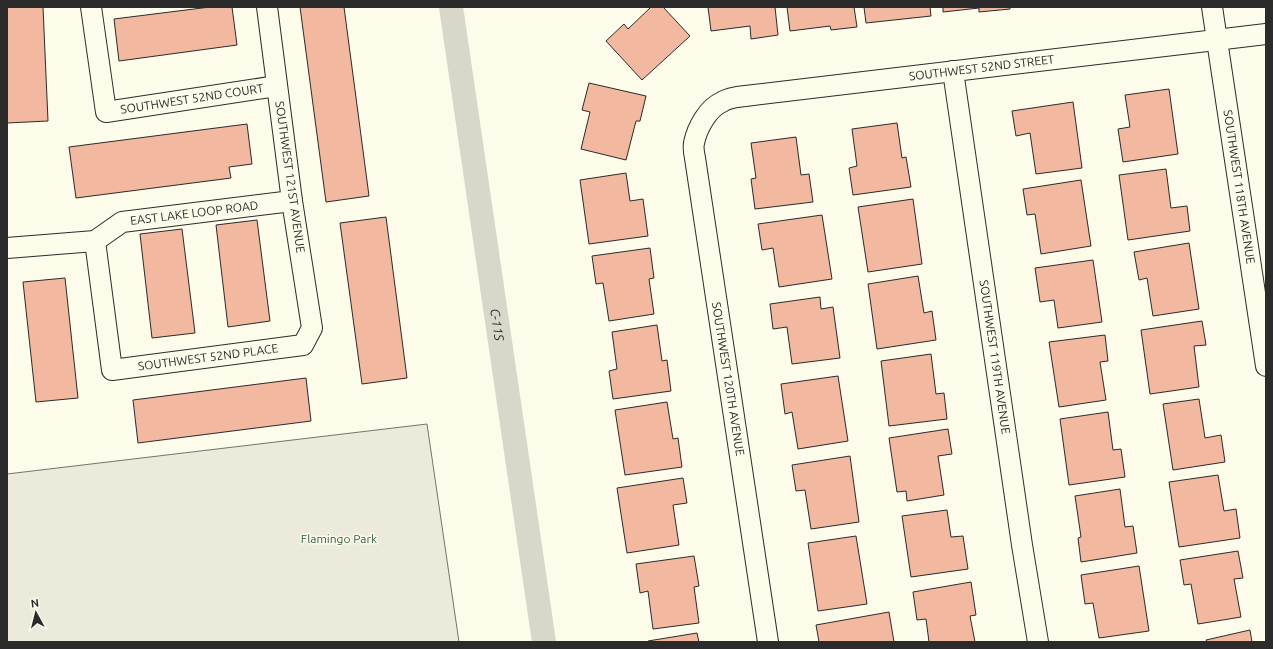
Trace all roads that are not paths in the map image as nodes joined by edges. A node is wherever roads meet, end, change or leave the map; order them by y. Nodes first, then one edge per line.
1 (91, 7) edge
2 (267, 7) edge
3 (1212, 7) edge
4 (1266, 34) edge
5 (1217, 39) junction
6 (953, 71) junction
7 (278, 86) junction
8 (705, 118) joint
9 (292, 201) junction
10 (95, 242) junction
11 (7, 248) edge
12 (1261, 304) edge
13 (303, 345) joint
14 (1266, 366) edge
15 (768, 642) edge
16 (1038, 642) edge

1 - 7 street, SOUTHWEST 52ND COURT
2 - 7 street, SOUTHWEST 121ST AVENUE
3 - 5 street, SOUTHWEST 118TH AVENUE
4 - 5 street, SOUTHWEST 52ND STREET
5 - 6 street, SOUTHWEST 52ND STREET
5 - 12 street, SOUTHWEST 118TH AVENUE
6 - 8 street, SOUTHWEST 52ND STREET
6 - 16 street, SOUTHWEST 119TH AVENUE
7 - 9 street, SOUTHWEST 121ST AVENUE
8 - 15 street, SOUTHWEST 120TH AVENUE
9 - 10 street, EAST LAKE LOOP ROAD
9 - 13 street, SOUTHWEST 121ST AVENUE
10 - 11 street
10 - 13 street, SOUTHWEST 52ND PLACE
12 - 14 street, SOUTHWEST 118TH AVENUE

